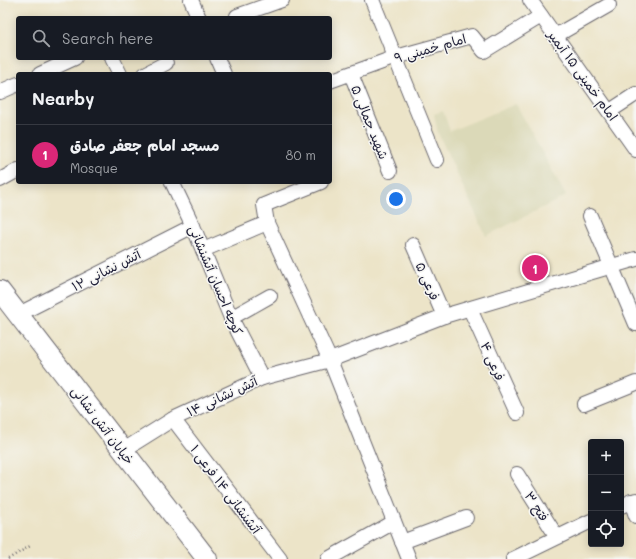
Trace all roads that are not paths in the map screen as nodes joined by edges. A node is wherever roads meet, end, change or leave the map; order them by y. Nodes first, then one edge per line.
1 (191, 0) edge
2 (282, 0) edge
3 (372, 0) edge
4 (530, 0) edge
5 (609, 5) dead end
6 (198, 16) edge
7 (237, 16) dead end
8 (541, 16) junction
9 (555, 36) junction
10 (396, 57) junction
11 (71, 60) edge
12 (113, 60) edge
13 (218, 60) edge
14 (166, 63) dead end
15 (44, 72) edge
16 (119, 72) edge
17 (149, 72) edge
18 (223, 72) edge
19 (351, 74) junction
20 (332, 80) edge
21 (16, 85) edge
22 (0, 92) edge
23 (636, 94) edge
24 (610, 111) junction
25 (636, 150) edge
26 (437, 160) dead end
27 (16, 171) edge
28 (390, 171) dead end
29 (0, 180) edge
30 (173, 184) edge
31 (316, 184) edge
32 (590, 216) dead end
33 (267, 223) junction
34 (193, 226) junction
35 (413, 245) dead end
36 (203, 250) junction
37 (636, 259) edge
38 (611, 267) junction
39 (0, 291) edge
40 (270, 296) dead end
41 (470, 309) junction
42 (19, 314) junction
43 (444, 316) junction
44 (231, 318) junction
45 (636, 324) edge
46 (330, 360) junction
47 (262, 378) junction
48 (636, 383) edge
49 (584, 404) dead end
50 (517, 413) dead end
51 (173, 419) junction
52 (122, 451) junction
53 (517, 474) dead end
54 (629, 502) edge
55 (636, 516) edge
56 (466, 518) dead end
57 (394, 522) junction
58 (588, 522) edge
59 (557, 537) junction
60 (402, 542) junction
61 (207, 559) edge
62 (280, 559) edge
63 (328, 559) edge
64 (409, 559) edge
65 (513, 559) edge

1 - 6 street
2 - 7 street
3 - 10 street
4 - 8 street, امام خمینی ۱۵ آبمیر
5 - 9 street
8 - 9 street, امام خمینی ۱۵ آبمیر
8 - 10 street, امام خمینی ۹
9 - 24 street, امام خمینی ۱۵ آبمیر
10 - 19 street, امام خمینی ۹
10 - 26 street
11 - 15 street
12 - 16 street
13 - 18 street
14 - 17 street
19 - 20 street, امام خمینی ۹
19 - 28 street, شهید جمالی ۵
21 - 22 street
23 - 24 street
24 - 25 street, امام خمینی ۱۵ آبمیر
27 - 29 street
30 - 34 street, کوچه احسان آتشنشانی
31 - 33 street
32 - 38 street
33 - 36 street
33 - 46 street
34 - 36 street, کوچه احسان آتشنشانی
34 - 42 street, آتش نشانی ۱۲
35 - 43 street, فرعی ۵
36 - 44 street, کوچه احسان آتشنشانی
37 - 38 street, آتش نشانی ۱۴
38 - 41 street, آتش نشانی ۱۴
38 - 45 street
39 - 42 street, خیابان آتش نشانی
40 - 44 street
41 - 43 street, آتش نشانی ۱۴
41 - 50 street, فرعی ۴
42 - 52 street, خیابان آتش نشانی
43 - 46 street, آتش نشانی ۱۴
44 - 47 street, کوچه احسان آتشنشانی
46 - 47 street, آتش نشانی ۱۴
46 - 57 street
47 - 51 street, آتش نشانی ۱۴
48 - 49 street
51 - 52 street, آتش نشانی ۱۴
51 - 62 street, آتشنشانی ۱۴ فرعی ۱
52 - 61 street, خیابان آتش نشانی
53 - 59 street, فتح ۳
54 - 55 street
56 - 60 street
57 - 60 street
57 - 63 street
58 - 59 street
59 - 65 street
60 - 64 street

